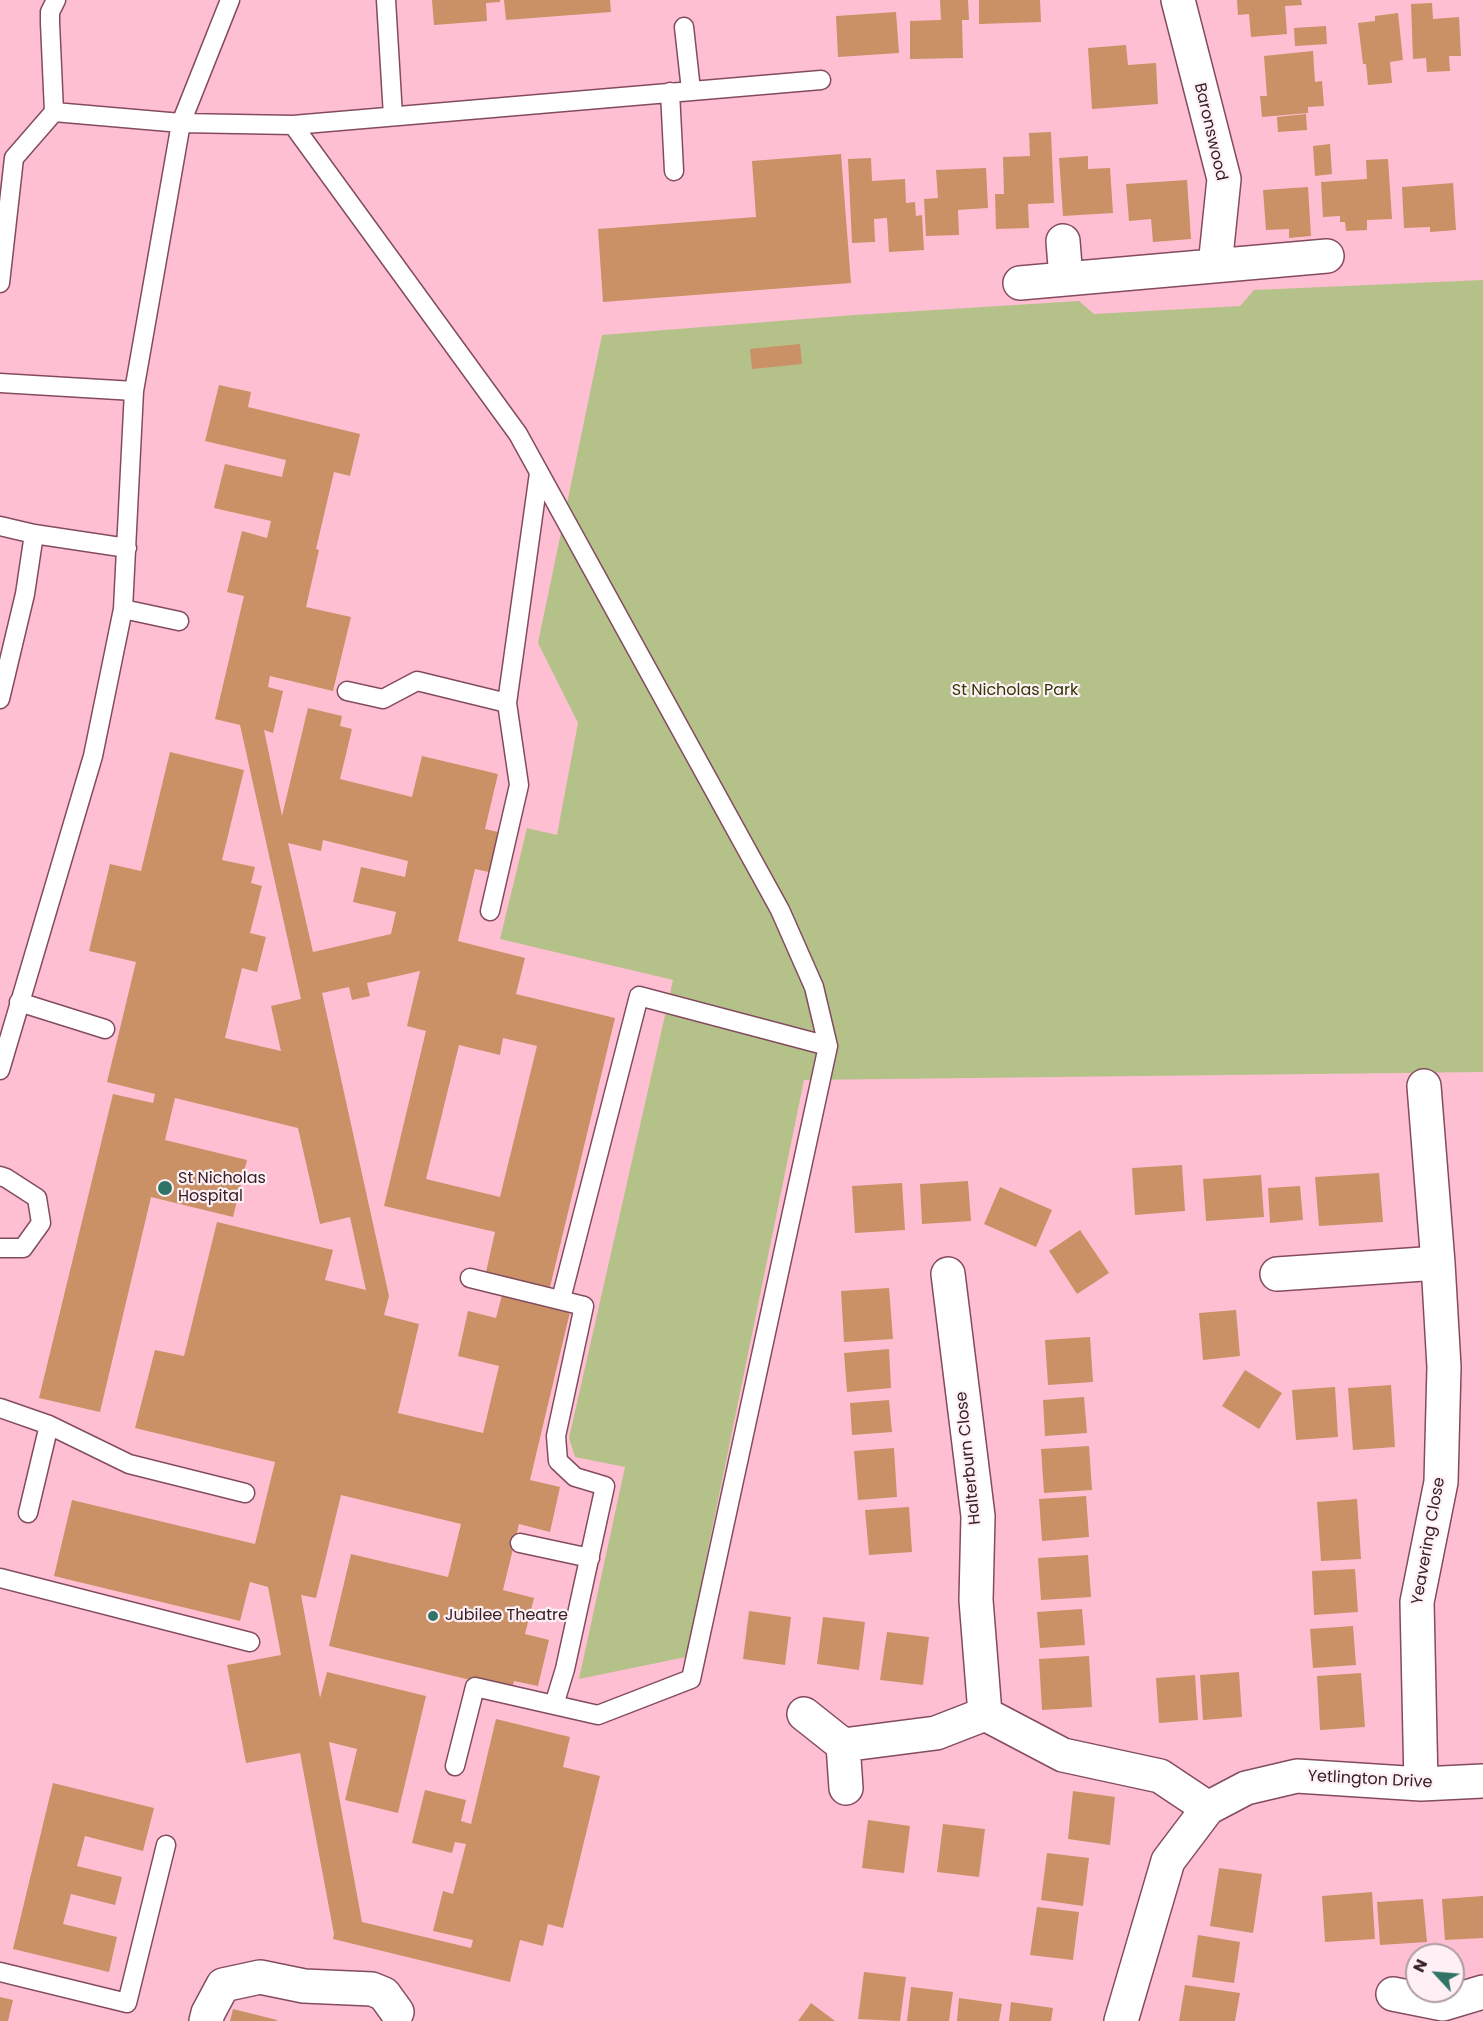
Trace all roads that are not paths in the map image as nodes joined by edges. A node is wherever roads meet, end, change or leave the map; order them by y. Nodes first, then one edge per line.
1 (56, 0) edge
2 (230, 0) edge
3 (386, 0) edge
4 (1178, 0) edge
5 (684, 27) dead end
6 (821, 80) dead end
7 (691, 90) junction
8 (670, 92) junction
9 (54, 112) junction
10 (393, 116) junction
11 (181, 123) junction
12 (293, 125) junction
13 (7, 157) edge
14 (674, 171) dead end
15 (1063, 241) dead end
16 (1327, 256) dead end
17 (1215, 266) junction
18 (1066, 279) junction
19 (0, 283) edge
20 (1020, 283) dead end
21 (0, 383) edge
22 (134, 391) junction
23 (539, 473) junction
24 (0, 525) edge
25 (34, 534) junction
26 (127, 548) junction
27 (123, 609) junction
28 (179, 621) dead end
29 (347, 691) dead end
30 (0, 699) edge
31 (507, 703) junction
32 (490, 911) dead end
33 (19, 1002) junction
34 (6, 1026) edge
35 (105, 1029) dead end
36 (828, 1046) junction
37 (0, 1070) edge
38 (1424, 1086) dead end
39 (0, 1176) edge
40 (0, 1248) edge
41 (1438, 1263) junction
42 (948, 1274) dead end
43 (1277, 1274) dead end
44 (470, 1278) dead end
45 (561, 1299) junction
46 (0, 1408) edge
47 (49, 1425) junction
48 (245, 1493) dead end
49 (28, 1513) dead end
50 (520, 1544) dead end
51 (590, 1558) junction
52 (0, 1578) edge
53 (250, 1642) dead end
54 (554, 1705) junction
55 (804, 1714) dead end
56 (985, 1714) junction
57 (843, 1745) junction
58 (455, 1766) dead end
59 (1483, 1781) edge
60 (1421, 1784) junction
61 (846, 1788) dead end
62 (1208, 1808) junction
63 (166, 1845) dead end
64 (0, 1972) edge
65 (1483, 1992) edge
66 (1393, 1994) dead end
67 (398, 2012) dead end
68 (1444, 2013) edge
69 (206, 2021) edge
70 (1121, 2021) edge

1 - 9 lane
2 - 11 lane
3 - 10 lane
4 - 17 street, Baronswood
5 - 7 lane
6 - 7 lane
7 - 8 lane
8 - 10 lane
8 - 14 lane
9 - 11 lane
9 - 13 lane
10 - 12 lane
11 - 12 lane
11 - 22 lane
12 - 23 lane
13 - 19 lane
15 - 18 street
16 - 17 street
17 - 18 street
18 - 20 street
21 - 22 lane
22 - 26 lane
23 - 31 lane
23 - 36 lane
24 - 25 lane
25 - 26 lane
25 - 30 lane
26 - 27 lane
27 - 28 lane
27 - 33 lane
29 - 31 lane
31 - 32 lane
33 - 34 lane
33 - 35 lane
34 - 37 lane
36 - 45 lane
36 - 54 lane
38 - 41 street, Yeavering Close
39 - 40 lane
41 - 43 street
41 - 60 street, Yeavering Close
42 - 56 street, Halterburn Close
44 - 45 lane
45 - 51 lane
46 - 47 lane
47 - 48 lane
47 - 49 lane
50 - 51 lane
51 - 54 lane
52 - 53 lane
54 - 58 lane
55 - 57 street
56 - 57 street
56 - 62 street
57 - 61 street
59 - 60 street, Yetlington Drive
60 - 62 street, Yetlington Drive
62 - 70 street, Yetlington Drive
63 - 64 lane
65 - 68 street
66 - 68 street
67 - 69 street

